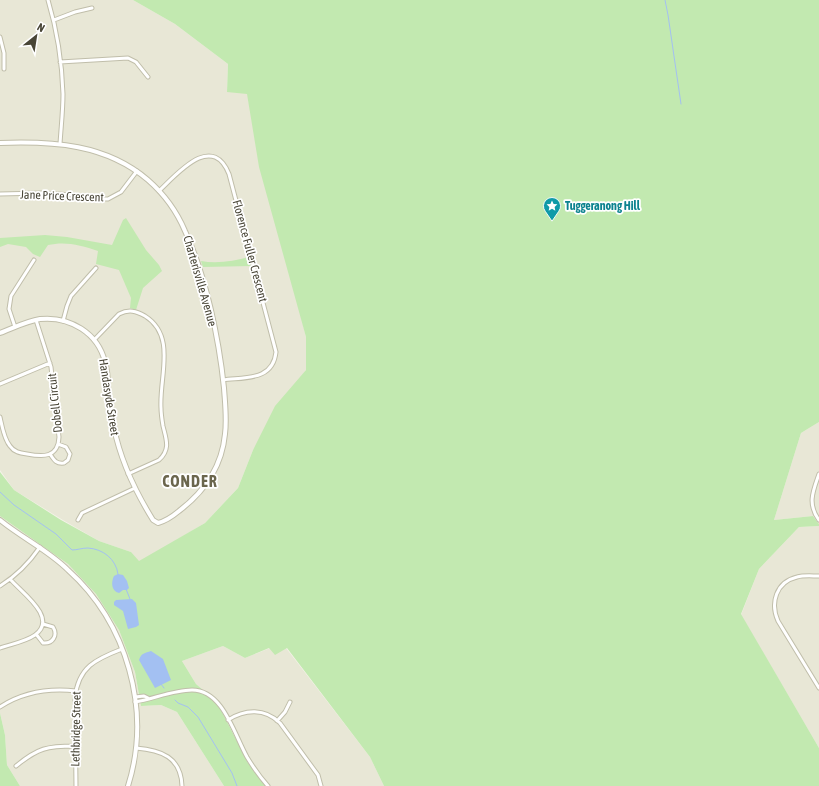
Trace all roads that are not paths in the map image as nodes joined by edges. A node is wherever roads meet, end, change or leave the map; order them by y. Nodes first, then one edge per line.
1 (48, 0) edge
2 (92, 8) dead end
3 (54, 20) junction
4 (0, 37) edge
5 (60, 62) junction
6 (4, 69) dead end
7 (148, 77) dead end
8 (0, 143) edge
9 (60, 144) junction
10 (137, 171) junction
11 (159, 191) junction
12 (0, 194) edge
13 (34, 260) dead end
14 (96, 268) dead end
15 (36, 320) junction
16 (63, 320) junction
17 (15, 327) junction
18 (0, 333) edge
19 (94, 340) junction
20 (50, 363) junction
21 (223, 380) junction
22 (0, 384) edge
23 (0, 417) edge
24 (58, 444) junction
25 (50, 454) junction
26 (128, 474) junction
27 (819, 474) edge
28 (135, 488) junction
29 (0, 520) edge
30 (78, 520) dead end
31 (819, 520) edge
32 (158, 523) joint
33 (40, 547) junction
34 (819, 576) edge
35 (10, 579) junction
36 (0, 586) edge
37 (43, 624) junction
38 (36, 634) junction
39 (0, 648) edge
40 (122, 649) junction
41 (819, 688) edge
42 (76, 692) junction
43 (135, 699) junction
44 (290, 702) dead end
45 (0, 707) edge
46 (228, 720) junction
47 (277, 721) junction
48 (76, 746) junction
49 (136, 748) junction
50 (16, 766) dead end
51 (76, 786) edge
52 (128, 786) edge
53 (182, 786) edge
54 (268, 786) edge
55 (321, 786) edge

1 - 3 street
2 - 3 street
3 - 5 street
4 - 6 street
5 - 7 street
5 - 9 street
8 - 9 street, Charterisville Avenue
9 - 10 street, Charterisville Avenue
10 - 11 street, Charterisville Avenue
10 - 12 street, Jane Price Crescent
11 - 21 street, Charterisville Avenue
11 - 21 street, Florence Fuller Crescent
13 - 17 street
14 - 16 street
15 - 16 street, Handasyde Street
15 - 17 street, Handasyde Street
15 - 20 street, Dobell Circuit
16 - 19 street, Handasyde Street
17 - 18 street, Handasyde Street
19 - 26 street, Handasyde Street
19 - 26 street
20 - 22 street, Dobell Circuit
20 - 24 street, Dobell Circuit
21 - 32 street, Charterisville Avenue
23 - 25 street, Dobell Circuit
24 - 25 street, Dobell Circuit
24 - 25 street, Dobell Circuit
26 - 28 street, Handasyde Street
27 - 31 street
28 - 30 street
28 - 32 street, Handasyde Street
29 - 33 street
33 - 35 street
33 - 40 street
34 - 41 street
35 - 36 street
35 - 37 street
37 - 38 street
37 - 38 street
38 - 39 street
40 - 42 street, Lethbridge Street
40 - 43 street
42 - 45 street
42 - 48 street, Lethbridge Street
43 - 46 street
43 - 49 street
44 - 47 street
46 - 47 street
46 - 54 street
47 - 55 street
48 - 50 street
48 - 51 street, Lethbridge Street
49 - 52 street
49 - 53 street

